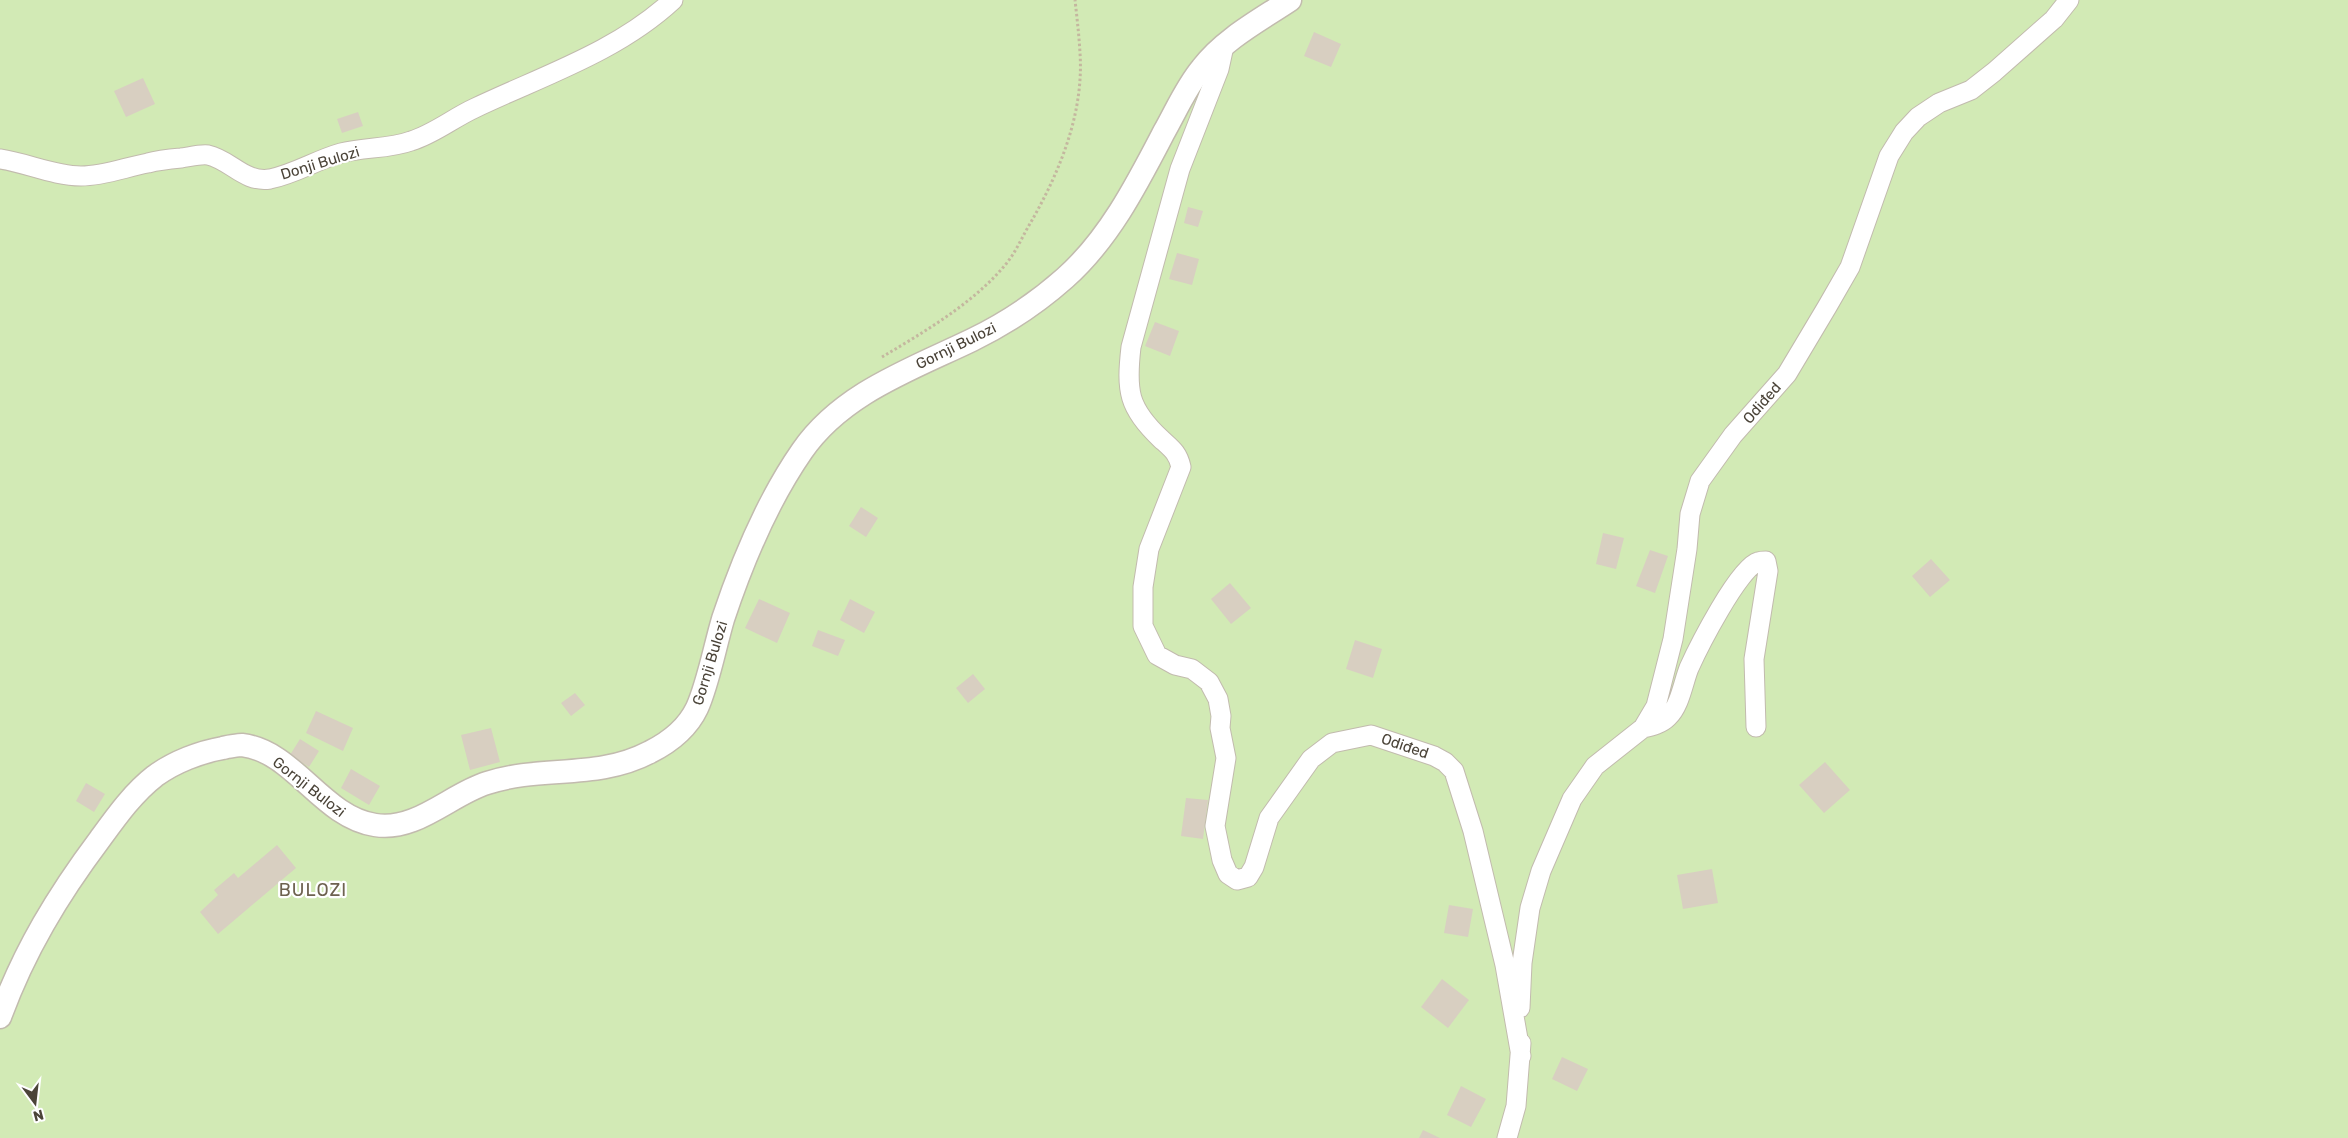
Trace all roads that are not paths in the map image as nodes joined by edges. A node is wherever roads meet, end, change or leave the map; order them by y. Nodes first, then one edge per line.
1 (673, 0) edge
2 (1290, 0) edge
3 (2069, 0) edge
4 (1224, 46) junction
5 (0, 159) edge
6 (1756, 727) dead end
7 (1643, 728) junction
8 (0, 1017) edge
9 (1521, 1056) junction
10 (1507, 1138) edge

1 - 5 street, Donji Bulozi
2 - 4 street, Gornji Bulozi
3 - 7 street, Odiđed
4 - 8 street, Gornji Bulozi
4 - 9 street, Odiđed
6 - 7 street, Odiđed
7 - 9 street, Odiđed
9 - 10 street, Odiđed

